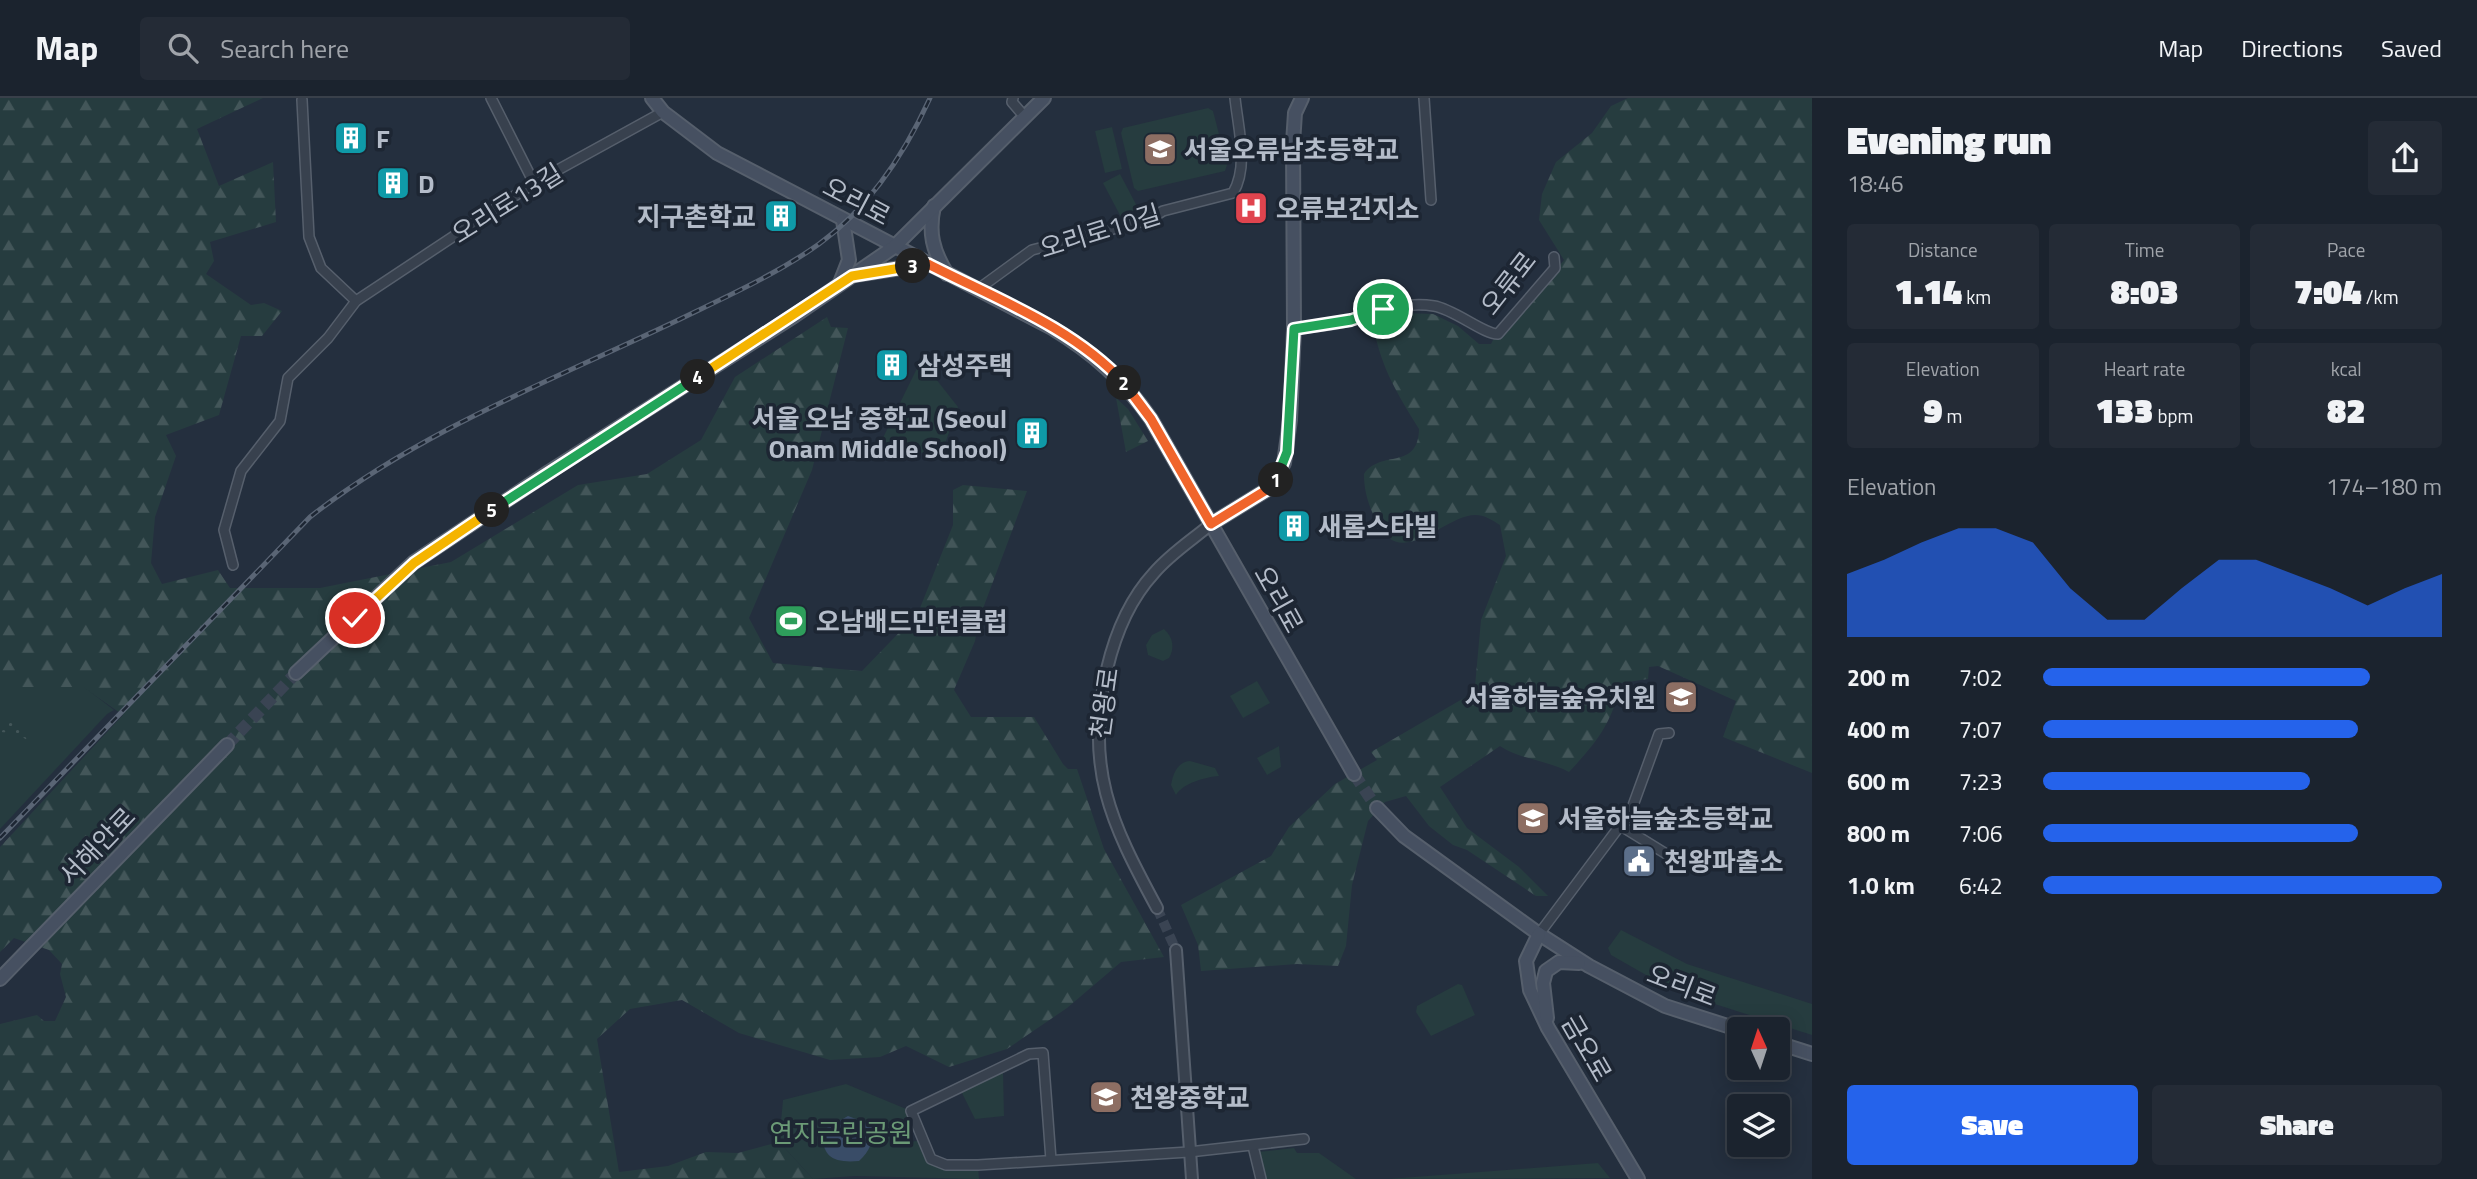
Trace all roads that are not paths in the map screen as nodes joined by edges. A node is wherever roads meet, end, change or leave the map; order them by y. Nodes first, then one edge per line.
1 (491, 98) edge
2 (652, 98) edge
3 (1013, 98) edge
4 (1044, 98) edge
5 (1235, 98) edge
6 (1302, 98) edge
7 (1424, 98) edge
8 (302, 100) edge
9 (663, 112) junction
10 (1024, 116) junction
11 (534, 183) junction
12 (1432, 200) dead end
13 (933, 206) junction
14 (843, 220) junction
15 (894, 247) junction
16 (1554, 257) dead end
17 (928, 264) junction
18 (947, 274) junction
19 (852, 276) junction
20 (840, 284) junction
21 (978, 290) junction
22 (356, 301) junction
23 (1294, 329) junction
24 (1211, 524) junction
25 (233, 565) dead end
26 (296, 673) tunnel mouth
27 (1669, 733) dead end
28 (227, 745) tunnel mouth
29 (1354, 775) tunnel mouth
30 (1377, 808) tunnel mouth
31 (1621, 826) junction
32 (1676, 860) dead end
33 (1157, 908) tunnel mouth
34 (1539, 934) junction
35 (1175, 950) tunnel mouth
36 (1589, 966) junction
37 (0, 979) edge
38 (1727, 1026) edge
39 (1548, 1028) junction
40 (1790, 1047) edge
41 (1812, 1054) edge
42 (1304, 1139) dead end
43 (1253, 1146) junction
44 (1189, 1152) junction
45 (1051, 1160) junction
46 (1192, 1179) edge
47 (1261, 1179) edge
48 (1638, 1179) edge

1 - 11 street
2 - 9 main road, 오리로
3 - 10 street
4 - 10 main road
5 - 21 street, 오리로10길
6 - 23 main road
7 - 12 street
8 - 22 street
9 - 11 street, 오리로13길
9 - 14 main road, 오리로
10 - 13 main road
11 - 22 street, 오리로13길
13 - 15 main road
13 - 18 main road
14 - 15 main road, 오리로
14 - 20 main road
15 - 17 main road, 오리로
15 - 19 main road
16 - 23 street, 오류로
17 - 18 main road, 오리로
17 - 19 main road
18 - 21 main road, 오리로
19 - 20 main road
20 - 26 main road
21 - 24 main road, 오리로
22 - 25 street, 오리로13길
23 - 24 main road
24 - 29 main road, 오리로
24 - 33 street, 천왕로
27 - 31 street
28 - 37 main road, 서해안로
30 - 34 main road, 오리로
31 - 32 street
31 - 34 street
34 - 36 main road, 오리로
34 - 39 main road, 금오로
35 - 44 street
36 - 38 main road, 오리로
36 - 39 main road
39 - 48 main road, 금오로
40 - 41 main road
42 - 43 street
43 - 44 street
43 - 47 street
44 - 45 street
44 - 46 street
45 - 45 street

